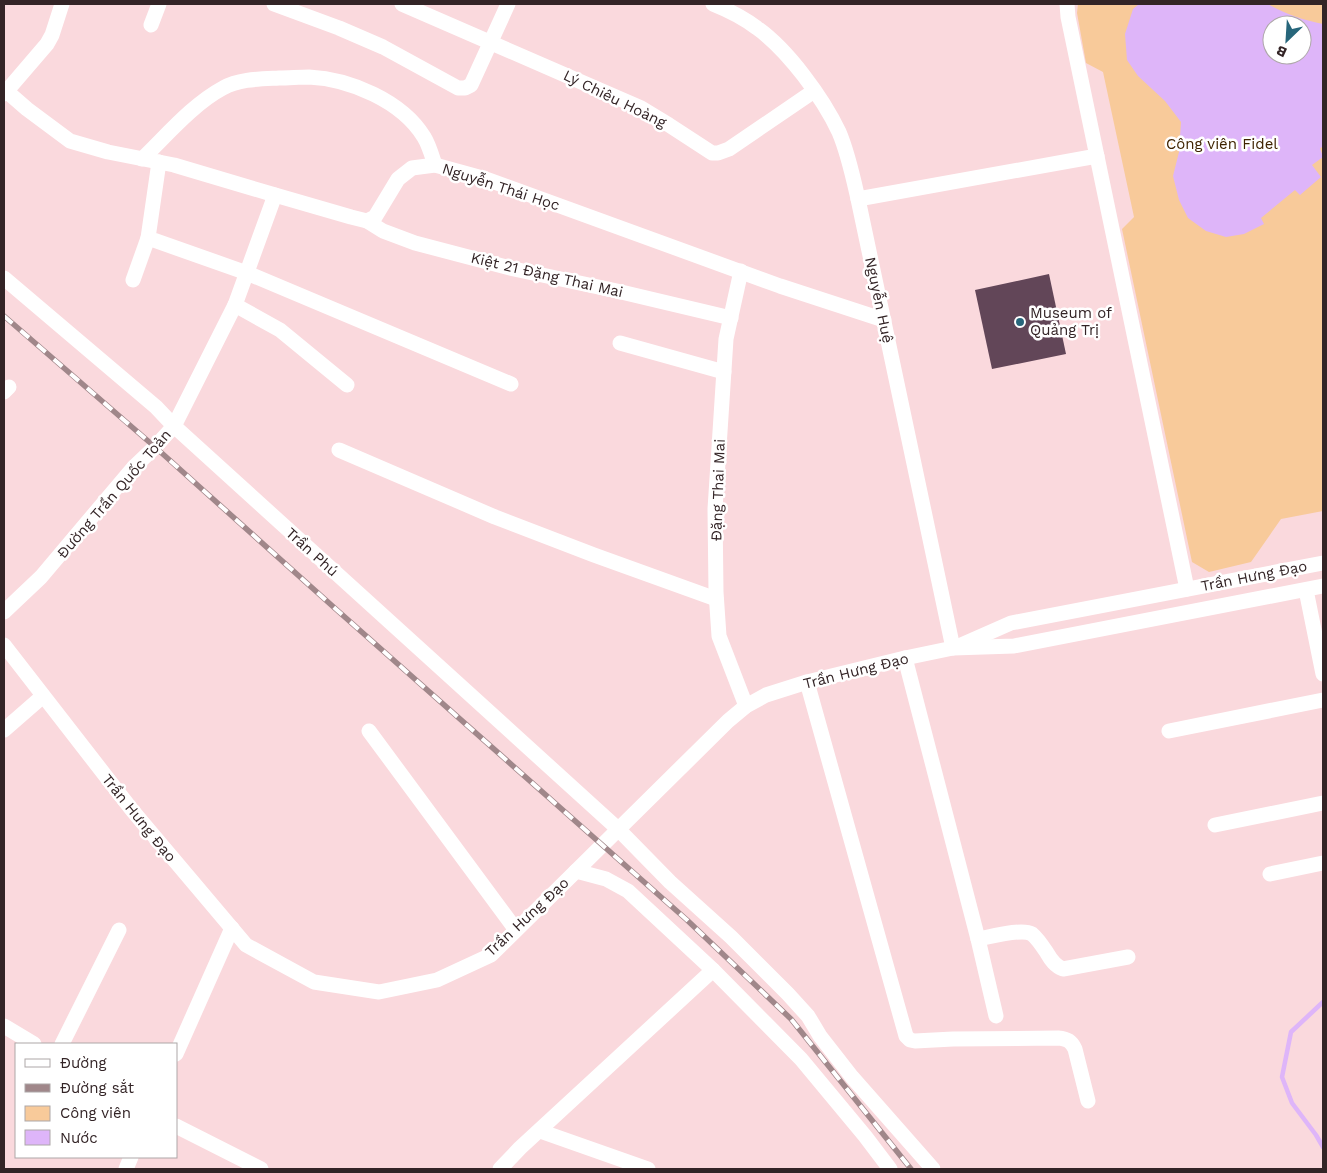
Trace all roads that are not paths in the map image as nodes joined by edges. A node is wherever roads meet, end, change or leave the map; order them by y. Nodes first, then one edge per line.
1 (62, 4) edge
2 (159, 4) edge
3 (274, 4) edge
4 (402, 4) edge
5 (508, 4) edge
6 (713, 4) edge
7 (1067, 4) edge
8 (151, 25) dead end
9 (490, 42) junction
10 (814, 91) junction
11 (4, 92) edge
12 (1097, 156) junction
13 (142, 159) junction
14 (159, 162) junction
15 (435, 165) junction
16 (275, 195) junction
17 (858, 199) junction
18 (367, 220) junction
19 (148, 238) junction
20 (741, 271) junction
21 (247, 273) junction
22 (4, 278) edge
23 (133, 280) dead end
24 (235, 305) junction
25 (731, 318) junction
26 (884, 320) junction
27 (620, 343) dead end
28 (724, 372) junction
29 (347, 384) dead end
30 (511, 384) dead end
31 (174, 426) junction
32 (339, 450) dead end
33 (1323, 563) edge
34 (1323, 586) edge
35 (1187, 589) junction
36 (1306, 590) junction
37 (716, 599) junction
38 (4, 612) edge
39 (4, 644) edge
40 (953, 648) junction
41 (905, 658) junction
42 (1323, 674) edge
43 (807, 682) junction
44 (43, 696) junction
45 (1323, 700) edge
46 (746, 706) junction
47 (4, 730) edge
48 (369, 731) dead end
49 (1169, 731) dead end
50 (1323, 803) edge
51 (1216, 825) dead end
52 (618, 829) junction
53 (1323, 863) edge
54 (576, 871) junction
55 (1270, 874) dead end
56 (232, 928) junction
57 (119, 930) dead end
58 (516, 930) junction
59 (978, 939) junction
60 (1128, 956) dead end
61 (713, 970) junction
62 (996, 1016) dead end
63 (4, 1026) edge
64 (32, 1043) edge
65 (62, 1043) edge
66 (178, 1050) edge
67 (1088, 1101) dead end
68 (178, 1127) edge
69 (540, 1131) junction
70 (261, 1169) edge
71 (500, 1169) edge
72 (648, 1169) edge
73 (890, 1169) edge
74 (932, 1169) edge

1 - 11 street
2 - 8 street
3 - 9 street
4 - 9 street, Lý Chiêu Hoàng
5 - 9 street
6 - 10 street, Nguyễn Huệ
7 - 12 street
9 - 10 street, Lý Chiêu Hoàng
10 - 17 street, Nguyễn Huệ
11 - 13 street
12 - 17 street
12 - 35 street
13 - 14 street
13 - 15 street
14 - 16 street
14 - 19 street
15 - 18 street, Nguyễn Thái Học
15 - 20 street, Nguyễn Thái Học
16 - 18 street
16 - 21 street, Đường Trần Quốc Toản
17 - 26 street, Nguyễn Huệ
18 - 25 street, Kiệt 21 Đặng Thai Mai
19 - 21 street
19 - 23 street
20 - 25 street, Đặng Thai Mai
20 - 26 street, Nguyễn Thái Học
21 - 24 street, Đường Trần Quốc Toản
21 - 30 street
22 - 31 street, Trần Phú
24 - 29 street
24 - 31 street, Đường Trần Quốc Toản
25 - 28 street, Đặng Thai Mai
26 - 40 street, Nguyễn Huệ
27 - 28 street
28 - 37 street, Đặng Thai Mai
31 - 38 street, Đường Trần Quốc Toản
31 - 52 street, Trần Phú
32 - 37 street
33 - 35 street, Trần Hưng Đạo
34 - 36 street, Trần Hưng Đạo
35 - 40 street, Trần Hưng Đạo
36 - 40 street, Trần Hưng Đạo
36 - 42 street
37 - 46 street, Đặng Thai Mai
39 - 44 street, Trần Hưng Đạo
40 - 41 street, Trần Hưng Đạo
41 - 43 street, Trần Hưng Đạo
41 - 59 street
43 - 46 street, Trần Hưng Đạo
43 - 67 street
44 - 47 street
44 - 56 street, Trần Hưng Đạo
45 - 49 street
46 - 52 street, Trần Hưng Đạo
48 - 58 street
50 - 51 street
52 - 54 street, Trần Hưng Đạo
52 - 74 street, Trần Phú
53 - 55 street
54 - 58 street, Trần Hưng Đạo
54 - 61 street
56 - 58 street, Trần Hưng Đạo
56 - 66 street
57 - 65 street
59 - 60 street
59 - 62 street
61 - 69 street
61 - 73 street
63 - 64 street
68 - 70 street
69 - 71 street
69 - 72 street

